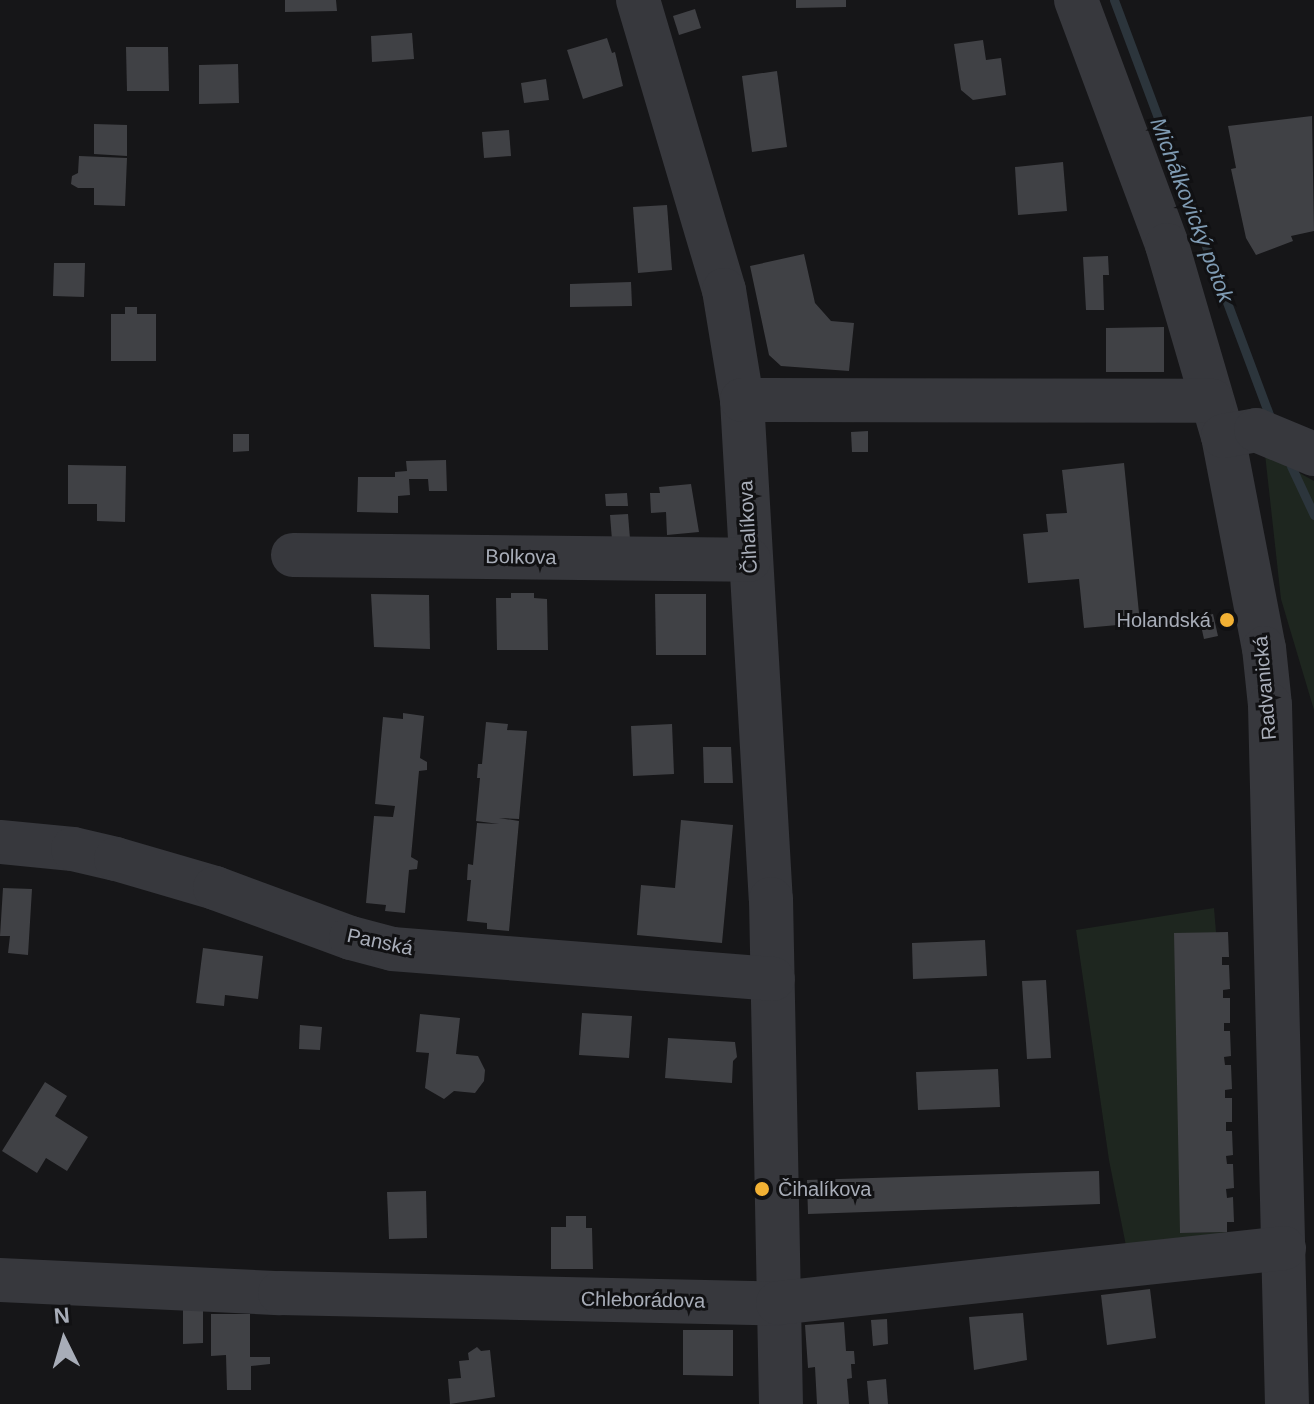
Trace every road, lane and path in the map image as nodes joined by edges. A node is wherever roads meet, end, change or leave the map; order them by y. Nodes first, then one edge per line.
1 (638, 0) edge
2 (1076, 0) edge
3 (742, 400) junction
4 (1217, 419) junction
5 (1314, 454) edge
6 (293, 555) dead end
7 (749, 560) junction
8 (0, 842) edge
9 (773, 979) junction
10 (1284, 1248) junction
11 (0, 1280) edge
12 (778, 1303) junction
13 (781, 1404) edge
14 (1287, 1404) edge

1 - 3 street, Čihalíkova
2 - 4 street, Radvanická
3 - 4 street
3 - 7 street, Čihalíkova
4 - 5 street
4 - 10 street, Radvanická
6 - 7 street, Bolkova
7 - 9 street, Čihalíkova
8 - 9 street, Panská
9 - 12 street, Čihalíkova
10 - 12 street, Chleborádova
10 - 14 street, Radvanická
11 - 12 street, Chleborádova
12 - 13 street, Čihalíkova

